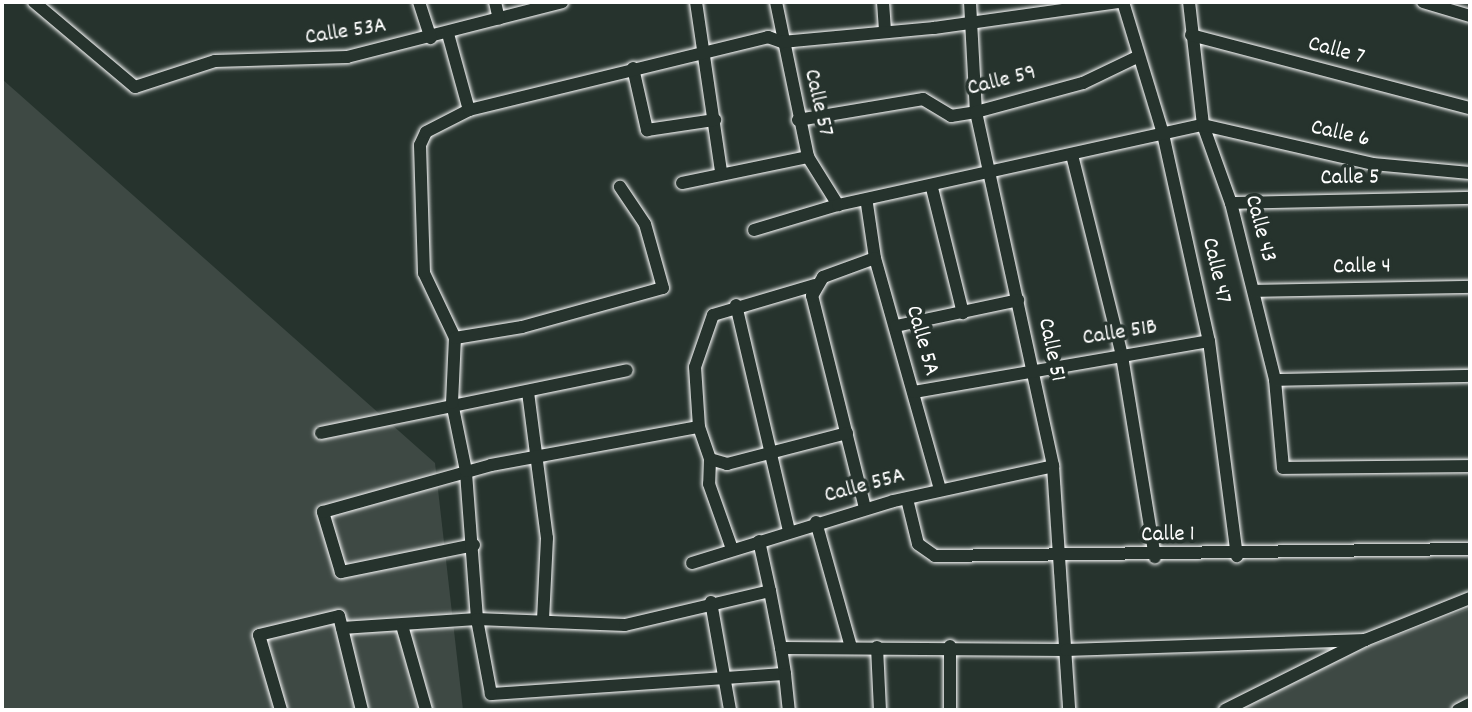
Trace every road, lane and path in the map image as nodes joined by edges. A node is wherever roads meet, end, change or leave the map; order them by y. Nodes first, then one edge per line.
1 (34, 2) edge
2 (419, 2) edge
3 (495, 2) edge
4 (562, 2) edge
5 (696, 2) edge
6 (776, 2) edge
7 (883, 2) edge
8 (970, 2) edge
9 (1120, 2) edge
10 (1189, 2) edge
11 (1423, 2) edge
12 (1055, 6) edge
13 (1470, 16) edge
14 (499, 19) junction
15 (973, 23) junction
16 (885, 32) junction
17 (448, 34) junction
18 (1191, 35) junction
19 (432, 38) junction
20 (782, 42) junction
21 (703, 51) junction
22 (1135, 58) junction
23 (633, 68) junction
24 (1470, 108) edge
25 (469, 110) junction
26 (976, 112) junction
27 (715, 120) junction
28 (798, 120) junction
29 (1203, 125) junction
30 (1163, 134) junction
31 (1072, 155) junction
32 (808, 157) junction
33 (721, 171) junction
34 (1470, 173) edge
35 (988, 174) junction
36 (682, 183) dead end
37 (620, 187) dead end
38 (932, 188) junction
39 (1470, 198) edge
40 (1231, 203) junction
41 (867, 204) junction
42 (838, 205) junction
43 (754, 230) dead end
44 (875, 258) junction
45 (815, 285) junction
46 (1470, 287) edge
47 (1254, 291) junction
48 (1018, 300) junction
49 (736, 305) junction
50 (963, 313) junction
51 (895, 326) junction
52 (455, 338) junction
53 (1209, 341) junction
54 (1122, 356) junction
55 (1033, 369) junction
56 (627, 370) dead end
57 (1470, 376) edge
58 (1275, 380) junction
59 (528, 392) junction
60 (914, 392) junction
61 (452, 403) junction
62 (699, 427) junction
63 (321, 433) dead end
64 (848, 433) junction
65 (773, 455) junction
66 (536, 458) junction
67 (710, 458) junction
68 (1053, 466) junction
69 (1470, 466) edge
70 (466, 471) junction
71 (940, 489) junction
72 (907, 499) junction
73 (865, 508) junction
74 (816, 522) junction
75 (789, 531) junction
76 (759, 541) junction
77 (474, 545) junction
78 (732, 549) junction
79 (1470, 550) edge
80 (1237, 556) junction
81 (1155, 557) junction
82 (1063, 558) junction
83 (692, 563) dead end
84 (770, 591) junction
85 (1470, 598) edge
86 (710, 602) junction
87 (477, 620) junction
88 (544, 621) junction
89 (341, 628) junction
90 (403, 629) junction
91 (1365, 640) junction
92 (950, 646) junction
93 (851, 647) junction
94 (877, 647) junction
95 (781, 648) junction
96 (1066, 650) junction
97 (785, 674) junction
98 (720, 678) junction
99 (1470, 704) edge
100 (281, 710) edge
101 (362, 710) edge
102 (426, 710) edge
103 (730, 710) edge
104 (789, 710) edge
105 (880, 710) edge
106 (950, 710) edge
107 (1069, 710) edge
108 (1225, 710) edge
109 (1458, 710) edge

1 - 19 street, Calle 53A
2 - 19 street
3 - 14 street
4 - 14 street, Calle 53A
5 - 21 street
6 - 20 street, Calle 57
7 - 16 street
8 - 15 street, Calle 51
9 - 12 street
9 - 22 street, Calle 47
10 - 18 street, Calle 43
11 - 13 street
12 - 15 street
14 - 17 street, Calle 53A
15 - 16 street
15 - 26 street, Calle 51
16 - 20 street
17 - 19 street, Calle 53A
17 - 25 street
18 - 24 street, Calle 7
18 - 29 street, Calle 43
20 - 21 street
20 - 28 street, Calle 57
21 - 23 street
21 - 27 street
22 - 26 street, Calle 59
22 - 30 street, Calle 47
23 - 25 street
23 - 27 street
25 - 52 street
26 - 28 street, Calle 59
26 - 35 street, Calle 51
27 - 33 street
28 - 32 street, Calle 57
29 - 30 street
29 - 34 street, Calle 6
29 - 40 street, Calle 43
30 - 31 street
30 - 53 street, Calle 47
31 - 35 street
31 - 54 street
32 - 33 street
32 - 42 street, Calle 57
33 - 36 street
35 - 38 street
35 - 48 street, Calle 51
37 - 52 street
38 - 41 street
38 - 50 street
39 - 40 street, Calle 5
40 - 47 street, Calle 43
41 - 42 street
41 - 44 street, Calle 5A
42 - 43 street
44 - 45 street
44 - 51 street, Calle 5A
45 - 49 street
45 - 64 street
46 - 47 street, Calle 4
47 - 58 street, Calle 43
48 - 50 street
48 - 55 street, Calle 51
49 - 62 street
49 - 65 street
50 - 51 street
51 - 60 street, Calle 5A
52 - 61 street
53 - 54 street, Calle 51B
53 - 80 street, Calle 47
54 - 55 street, Calle 51B
54 - 81 street
55 - 60 street, Calle 51B
55 - 68 street, Calle 51
56 - 59 street
57 - 58 street
58 - 69 street, Calle 43
59 - 61 street
59 - 66 street
60 - 71 street, Calle 5A
61 - 63 street
61 - 70 street
62 - 66 street
62 - 67 street
64 - 65 street
64 - 73 street
65 - 67 street
65 - 75 street
66 - 70 street
66 - 88 street
67 - 78 street
68 - 71 street, Calle 55A
68 - 82 street, Calle 51
70 - 77 street
70 - 77 street
71 - 72 street, Calle 55A
72 - 73 street, Calle 55A
72 - 82 street, Calle 1
73 - 74 street, Calle 55A
74 - 75 street, Calle 55A
74 - 93 street
75 - 76 street, Calle 55A
76 - 78 street, Calle 55A
76 - 84 street
77 - 87 street
78 - 83 street, Calle 55A
79 - 80 street, Calle 1
80 - 81 street, Calle 1
81 - 82 street, Calle 1
82 - 96 street, Calle 51
84 - 86 street
84 - 95 street
85 - 91 street
86 - 88 street
86 - 98 street
87 - 88 street
87 - 90 street
87 - 98 street
89 - 90 street
89 - 100 street
89 - 101 street
90 - 102 street
91 - 96 street
91 - 108 street
92 - 94 street
92 - 96 street
92 - 106 street
93 - 94 street
93 - 95 street
94 - 105 street
95 - 97 street
96 - 107 street, Calle 51
97 - 98 street
97 - 104 street
98 - 103 street
99 - 109 street

